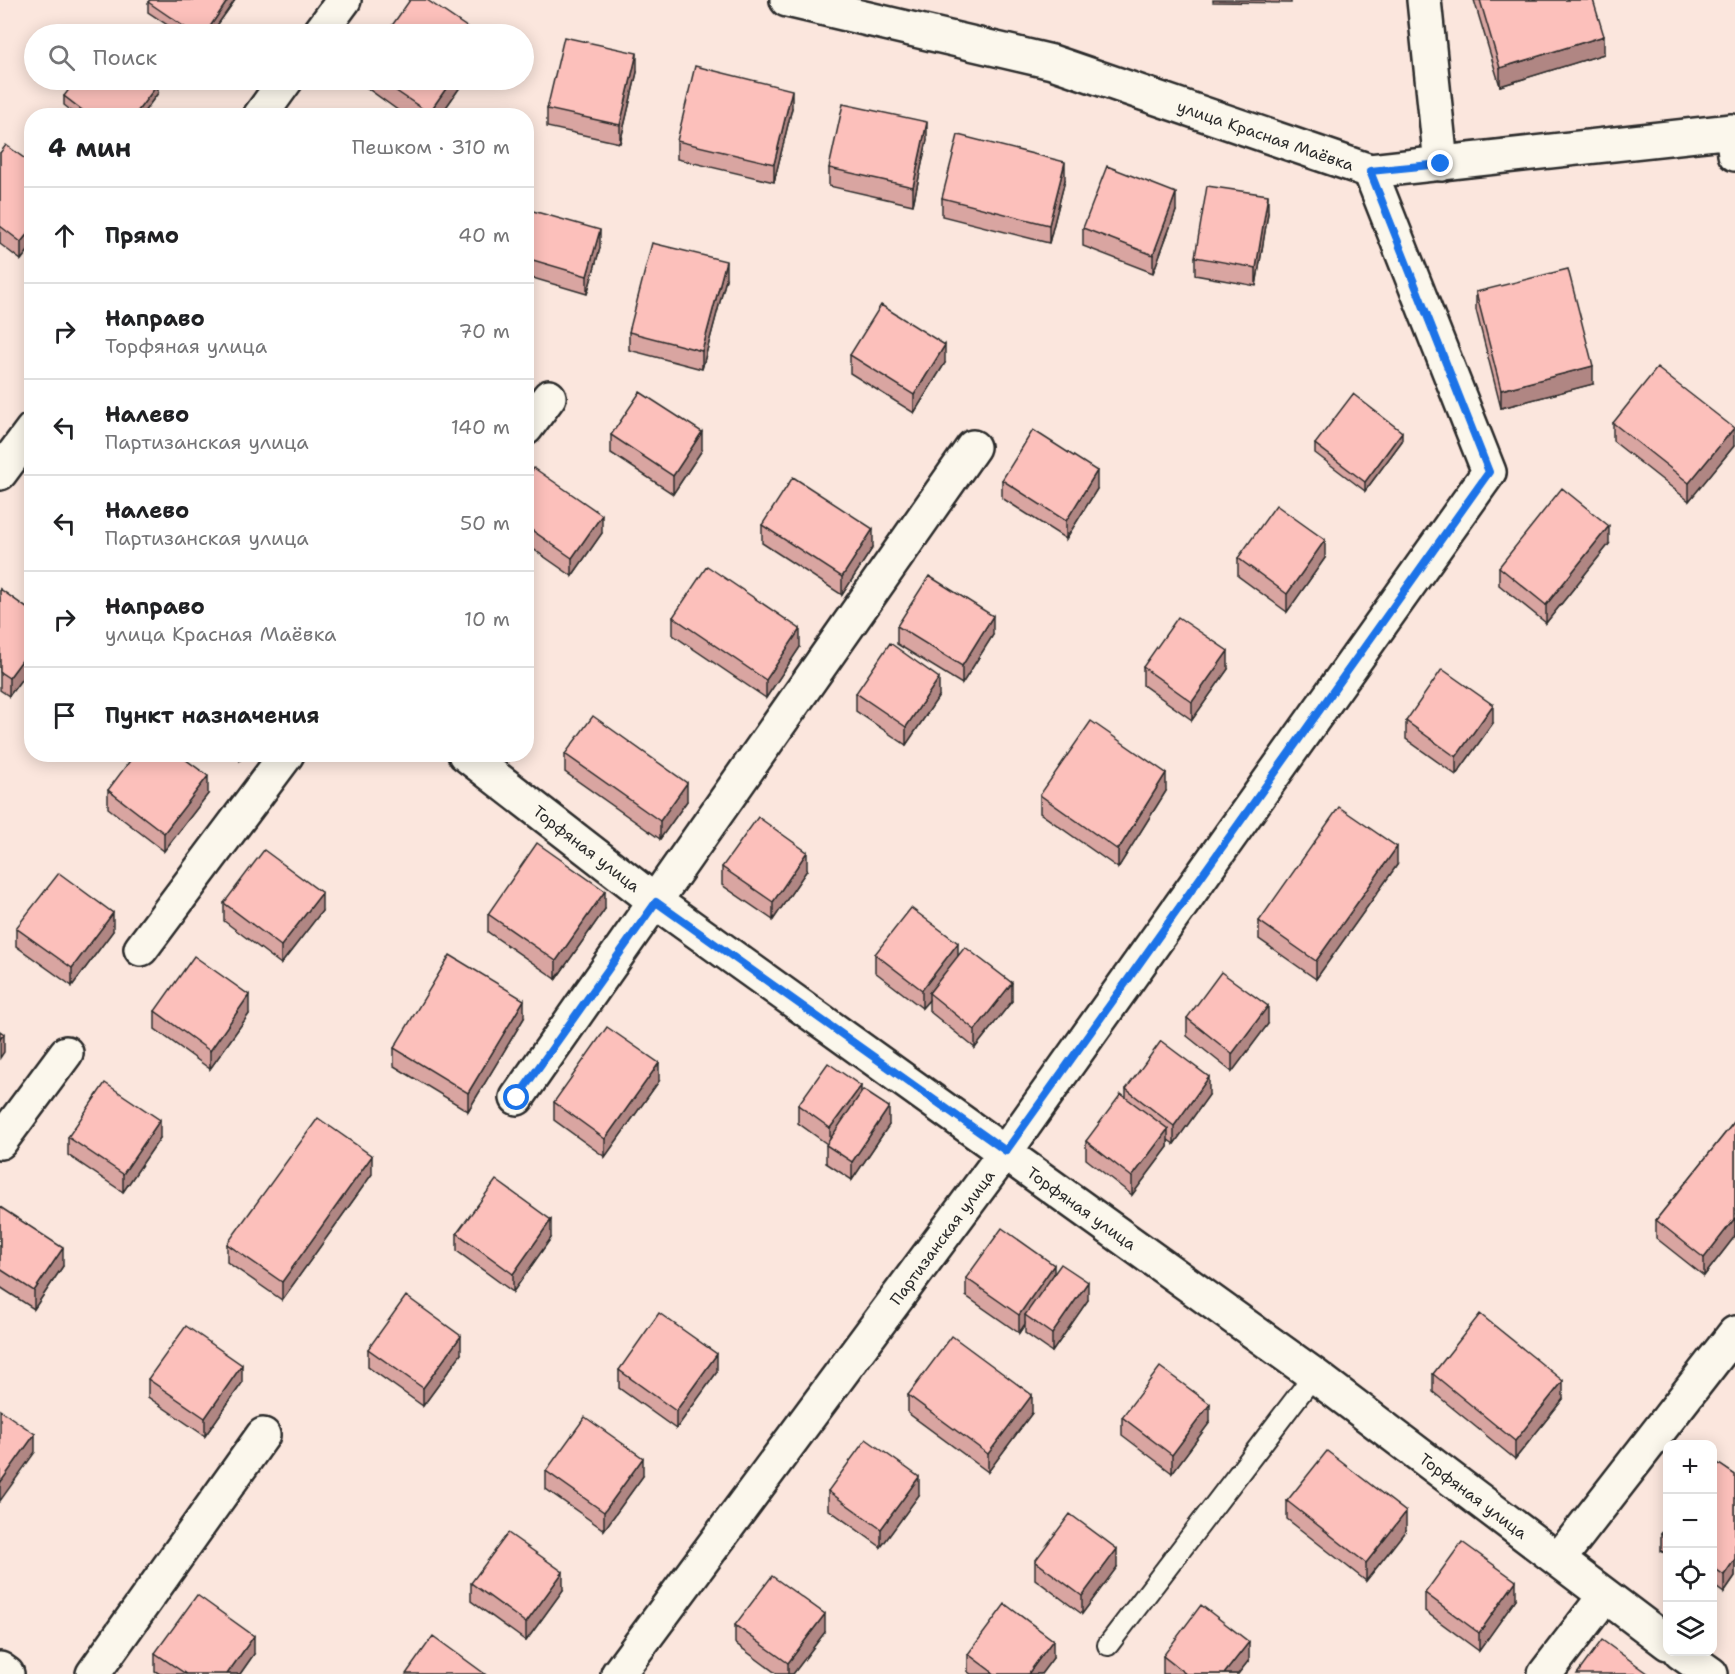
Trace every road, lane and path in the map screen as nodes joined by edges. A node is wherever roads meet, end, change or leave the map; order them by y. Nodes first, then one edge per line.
1 (344, 0) edge
2 (787, 0) edge
3 (1424, 0) edge
4 (326, 24) edge
5 (279, 90) edge
6 (266, 108) edge
7 (1734, 138) edge
8 (1441, 164) junction
9 (1370, 171) junction
10 (549, 397) dead end
11 (534, 417) edge
12 (24, 441) edge
13 (973, 447) dead end
14 (0, 473) edge
15 (281, 762) edge
16 (475, 762) edge
17 (656, 902) junction
18 (141, 950) dead end
19 (66, 1053) dead end
20 (517, 1098) dead end
21 (0, 1143) edge
22 (1006, 1151) junction
23 (1735, 1333) edge
24 (1314, 1375) junction
25 (263, 1435) dead end
26 (1559, 1559) junction
27 (1604, 1597) junction
28 (1663, 1639) edge
29 (1108, 1645) dead end
30 (1686, 1656) edge
31 (0, 1669) edge
32 (7, 1674) edge
33 (93, 1674) edge
34 (618, 1674) edge
35 (1545, 1674) edge
36 (1711, 1674) edge

1 - 4 street
2 - 9 street, улица Красная Маёвка
3 - 8 street
5 - 6 street
7 - 8 street, улица Красная Маёвка
8 - 9 street, улица Красная Маёвка
9 - 22 street, Партизанская улица
10 - 11 street
12 - 14 street
13 - 17 street
15 - 18 street
16 - 17 street, Торфяная улица
17 - 20 street
17 - 22 street, Торфяная улица
19 - 21 street
22 - 24 street, Торфяная улица
22 - 34 street, Партизанская улица
23 - 26 street
24 - 26 street, Торфяная улица
24 - 29 lane
25 - 33 street
26 - 27 street, Торфяная улица
27 - 28 street, Торфяная улица
27 - 35 street
30 - 36 street
31 - 32 street

